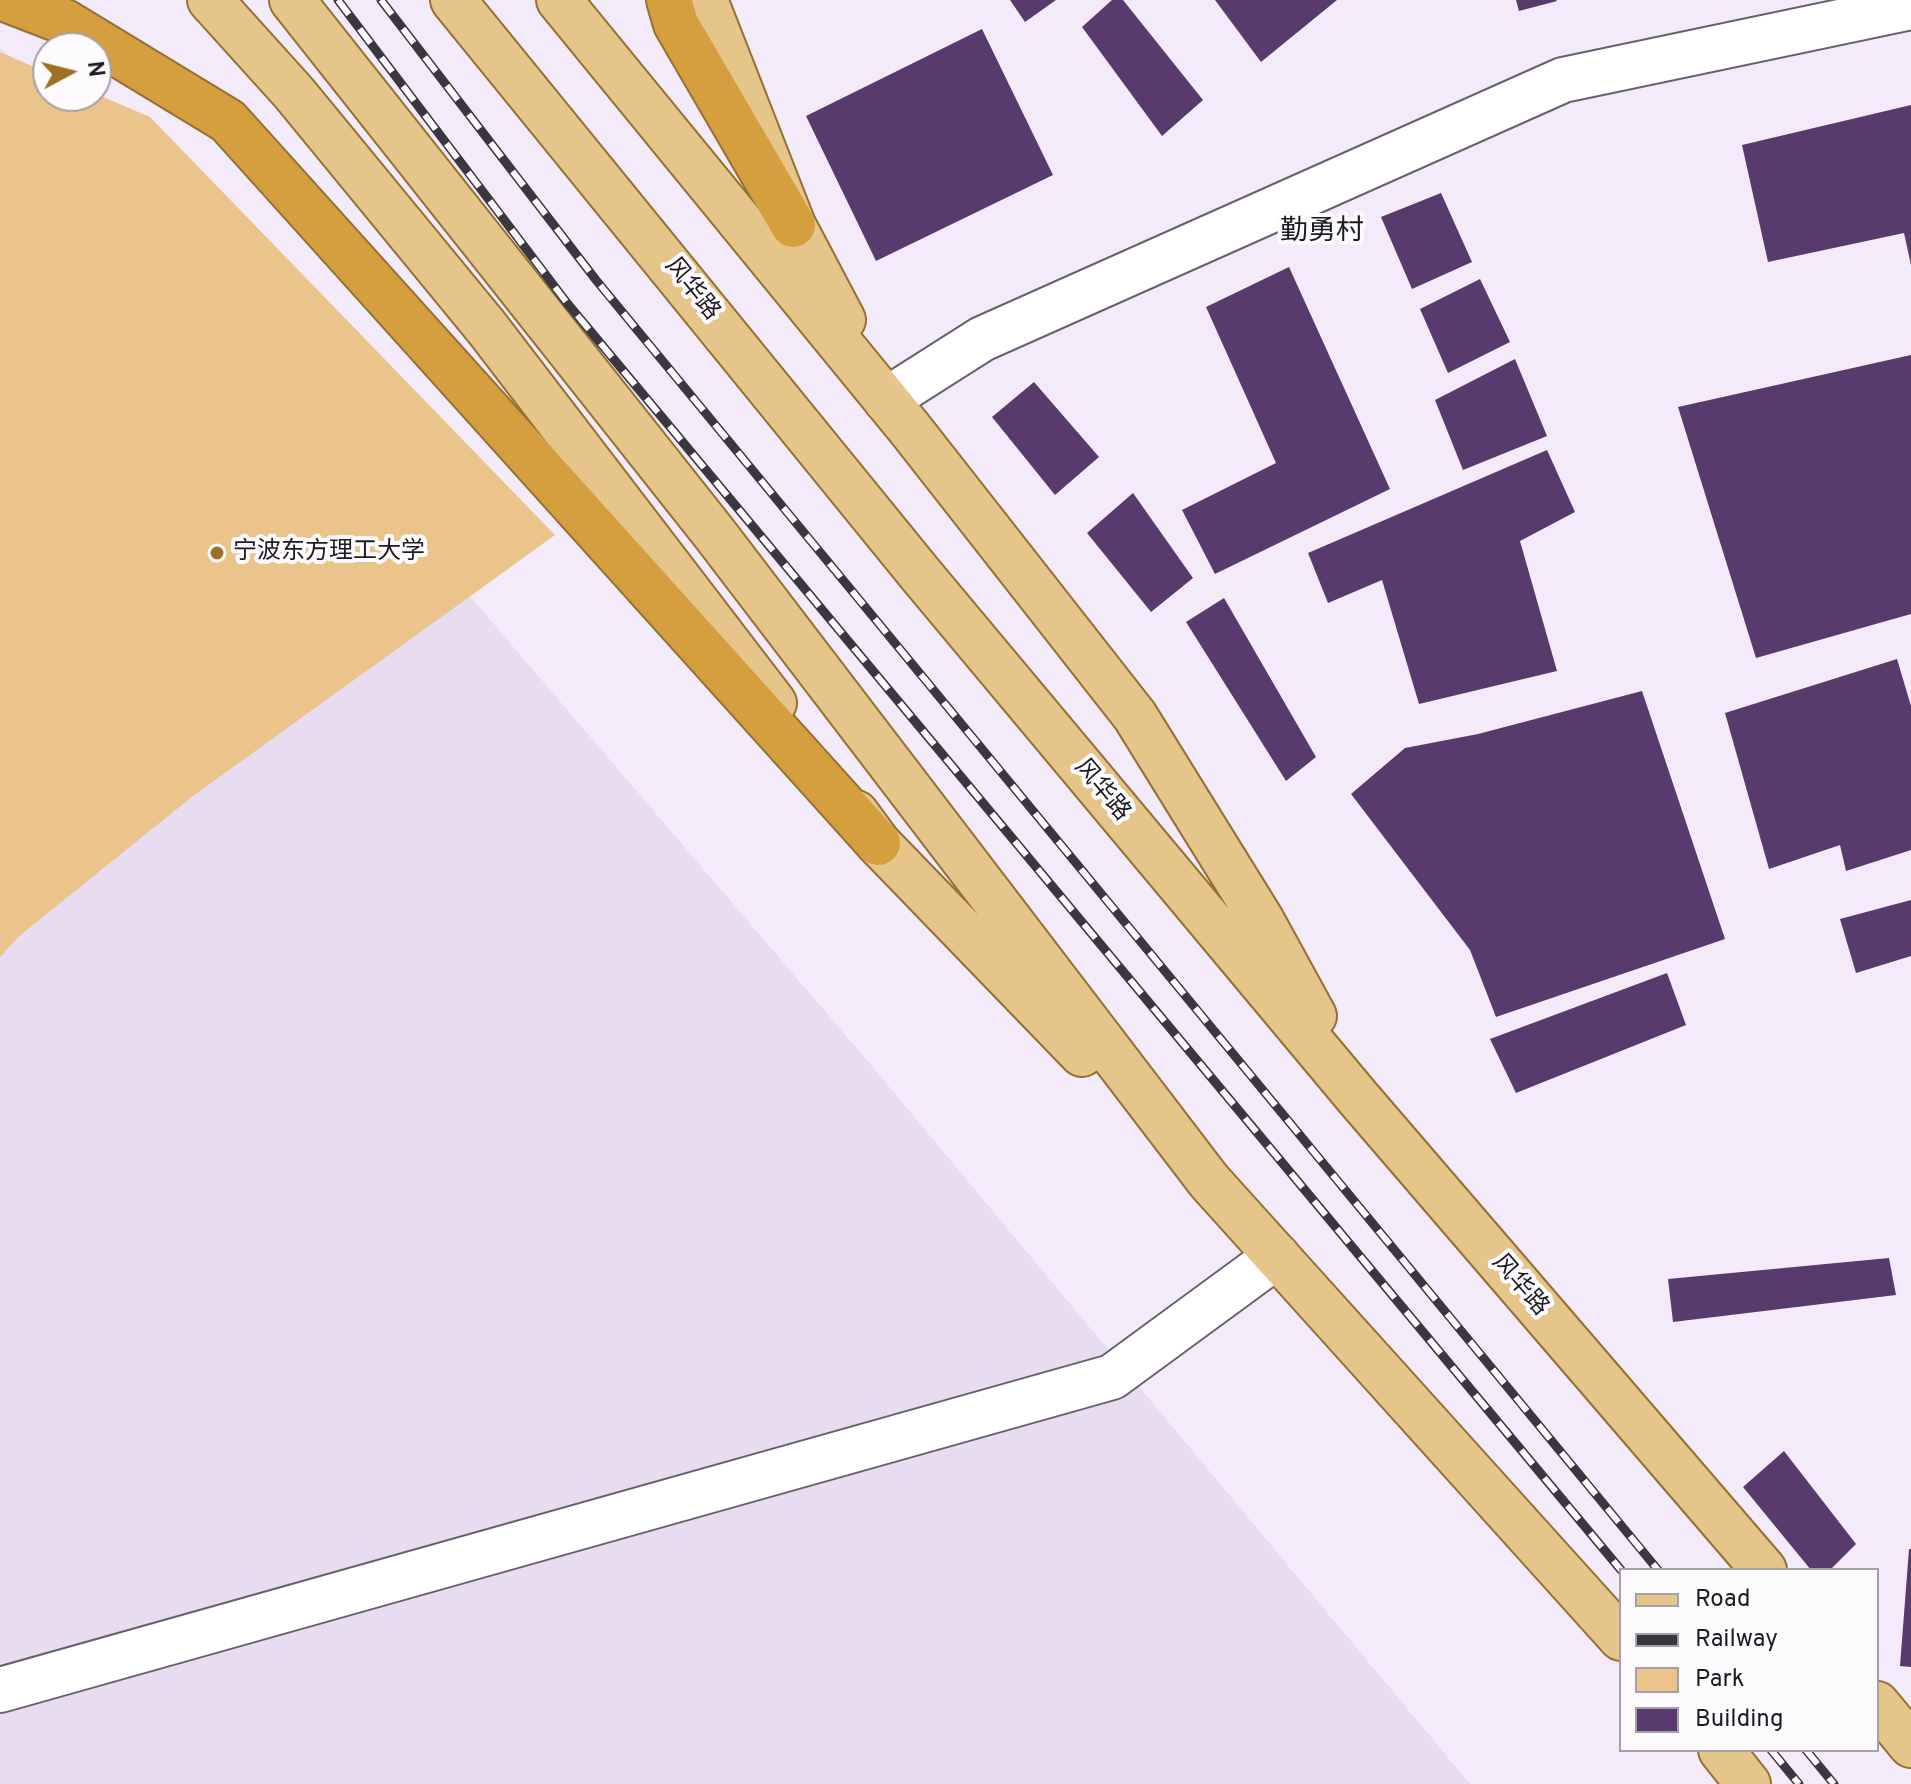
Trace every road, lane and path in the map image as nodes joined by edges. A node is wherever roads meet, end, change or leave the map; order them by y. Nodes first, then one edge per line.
1 (8, 0) edge
2 (210, 0) edge
3 (292, 0) edge
4 (453, 0) edge
5 (559, 0) edge
6 (669, 0) edge
7 (705, 0) edge
8 (1911, 7) edge
9 (793, 225) junction
10 (886, 400) junction
11 (878, 843) junction
12 (1359, 1099) junction
13 (1209, 1181) junction
14 (1277, 1256) junction
15 (1762, 1568) edge
16 (1619, 1636) edge
17 (0, 1690) edge
18 (1879, 1706) edge
19 (1911, 1745) edge
20 (1723, 1752) edge
21 (1748, 1784) edge

1 - 11 highway
2 - 11 main road
3 - 13 main road
4 - 12 main road, 风华路
5 - 10 main road
6 - 9 highway
7 - 9 main road
8 - 10 street
9 - 10 main road
10 - 12 main road
11 - 13 main road
12 - 15 main road, 风华路
13 - 14 main road
14 - 16 main road
14 - 17 street
18 - 19 main road
20 - 21 main road

